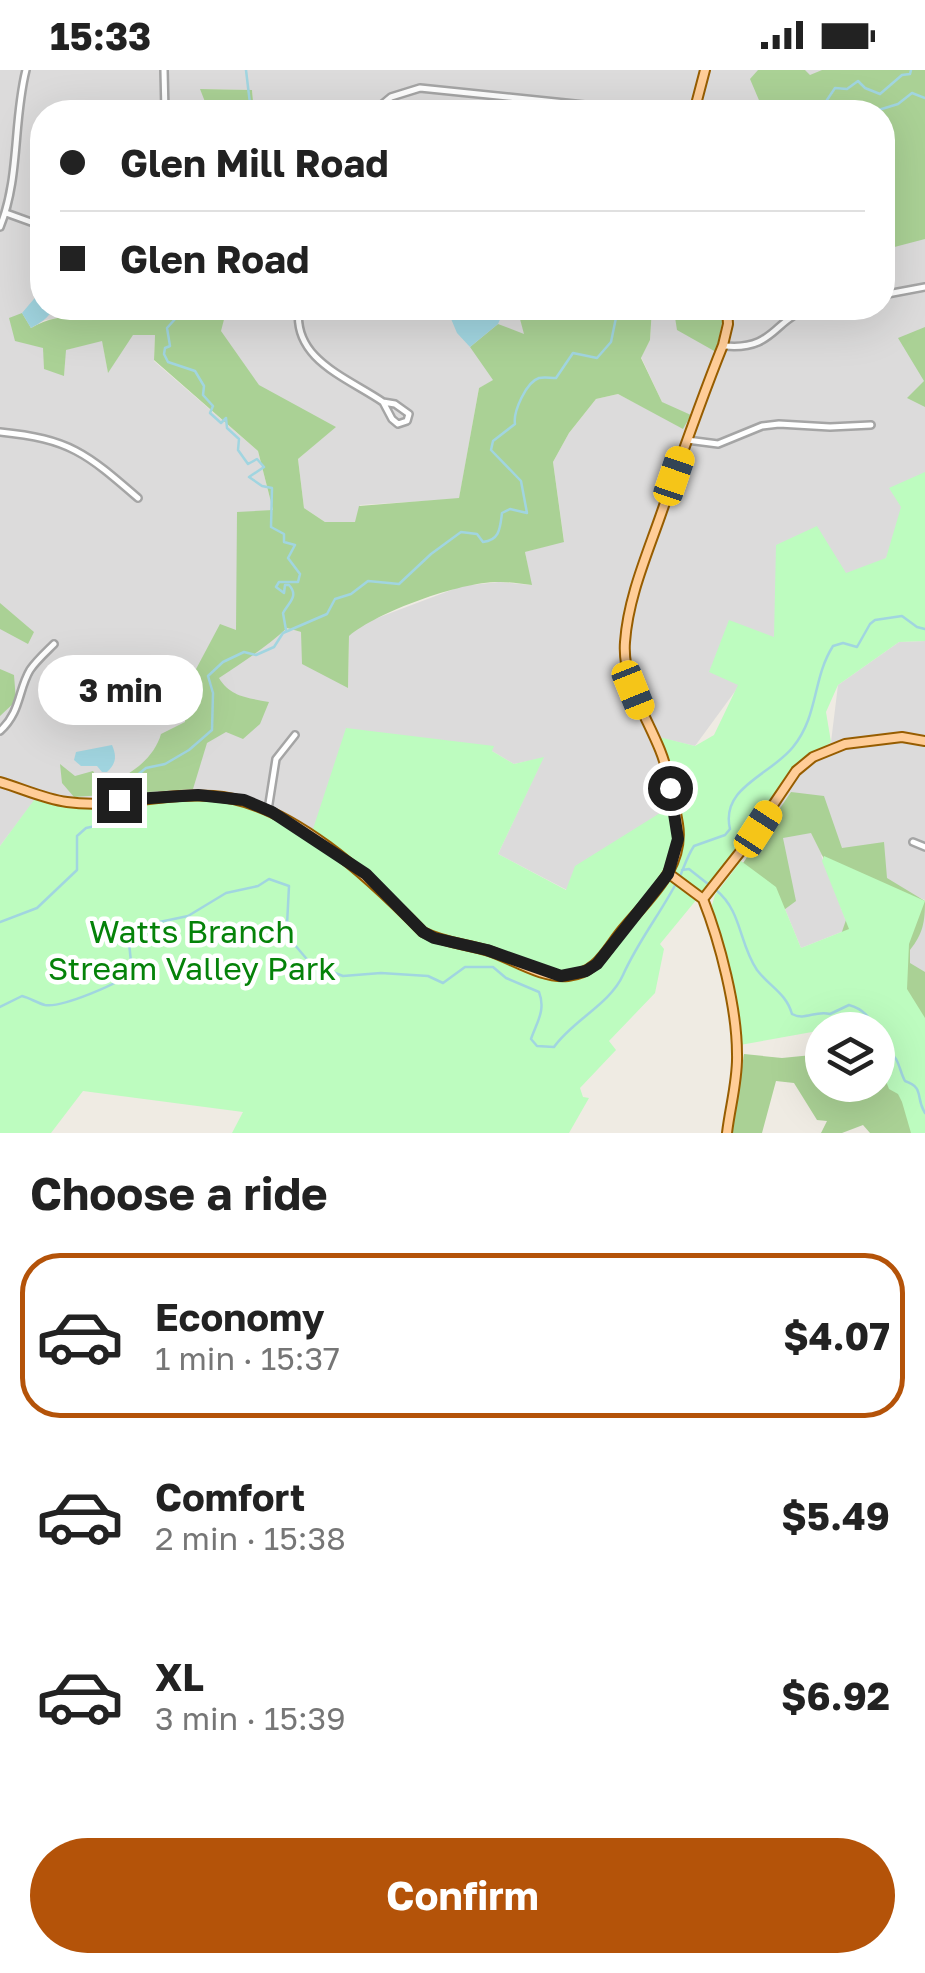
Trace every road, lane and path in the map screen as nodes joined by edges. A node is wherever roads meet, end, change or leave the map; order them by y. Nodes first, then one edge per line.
1 (26, 70) edge
2 (164, 70) edge
3 (705, 70) edge
4 (165, 100) edge
5 (389, 100) edge
6 (536, 100) edge
7 (697, 100) edge
8 (6, 214) junction
9 (30, 222) edge
10 (0, 228) edge
11 (925, 287) edge
12 (895, 293) edge
13 (298, 320) edge
14 (728, 320) edge
15 (789, 320) edge
16 (723, 346) junction
17 (383, 402) junction
18 (871, 425) dead end
19 (0, 432) edge
20 (687, 440) junction
21 (138, 498) dead end
22 (54, 644) dead end
23 (0, 731) edge
24 (295, 735) dead end
25 (925, 740) edge
26 (0, 782) edge
27 (268, 810) junction
28 (913, 842) dead end
29 (925, 847) edge
30 (671, 875) junction
31 (703, 899) junction
32 (728, 1133) edge

1 - 8 street
2 - 4 street
3 - 7 main road
5 - 6 street
8 - 9 street
8 - 10 street
11 - 12 street
13 - 17 street
14 - 16 main road
15 - 16 street
16 - 20 main road
17 - 17 street
18 - 20 street
19 - 21 street
20 - 30 main road
22 - 23 street
24 - 27 street
25 - 31 main road
26 - 27 main road
27 - 30 main road
28 - 29 street
30 - 31 main road
31 - 32 main road

